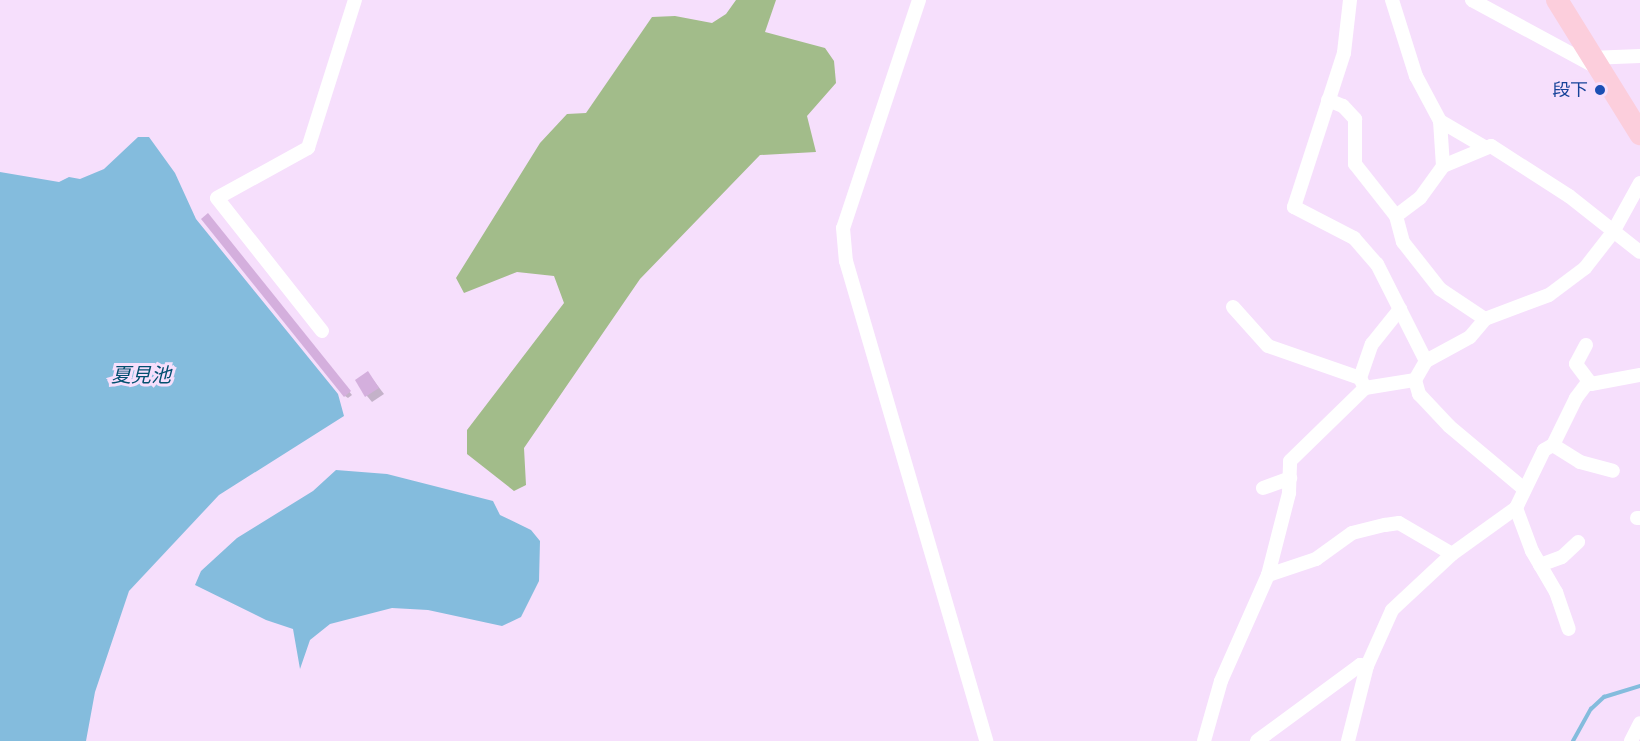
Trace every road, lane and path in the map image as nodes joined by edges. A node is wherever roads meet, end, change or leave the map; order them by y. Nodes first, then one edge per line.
1 (356, 0) edge
2 (919, 0) edge
3 (1350, 0) edge
4 (1392, 0) edge
5 (1472, 0) edge
6 (1557, 0) edge
7 (1640, 56) edge
8 (1593, 62) junction
9 (1328, 100) junction
10 (1440, 121) junction
11 (1640, 134) edge
12 (1486, 148) junction
13 (1443, 166) junction
14 (1640, 183) edge
15 (1396, 216) junction
16 (1613, 232) junction
17 (1640, 252) edge
18 (1233, 307) dead end
19 (1400, 309) junction
20 (1485, 319) junction
21 (322, 331) dead end
22 (1586, 345) dead end
23 (1426, 361) junction
24 (1640, 375) edge
25 (1415, 380) junction
26 (1589, 381) junction
27 (1362, 383) junction
28 (1553, 445) junction
29 (1613, 471) dead end
30 (1290, 478) junction
31 (1263, 488) dead end
32 (1523, 488) junction
33 (1516, 508) junction
34 (1578, 542) dead end
35 (1452, 554) junction
36 (1540, 565) junction
37 (1268, 575) junction
38 (1569, 629) dead end
39 (1367, 666) junction
40 (1640, 723) edge
41 (986, 741) edge
42 (1204, 741) edge
43 (1257, 741) edge
44 (1348, 741) edge
45 (1630, 741) edge

1 - 21 street
2 - 41 street
3 - 9 street
4 - 10 street
5 - 8 street
6 - 8 main road
7 - 8 street
8 - 11 main road
9 - 15 street
9 - 19 street
10 - 12 street
10 - 13 street
12 - 13 street
12 - 16 street
13 - 15 street
14 - 16 street
15 - 20 street
16 - 17 street
16 - 20 street
18 - 27 street
19 - 23 street
19 - 27 street
20 - 23 street
22 - 26 street
23 - 25 street
24 - 26 street
25 - 27 street
25 - 32 street
26 - 28 street
27 - 30 street
28 - 29 street
28 - 32 street
30 - 31 street
30 - 37 street
32 - 33 street
33 - 35 street
33 - 36 street
34 - 36 street
35 - 37 street
35 - 39 street
36 - 38 street
37 - 42 street
39 - 43 street
39 - 44 street
40 - 45 street

